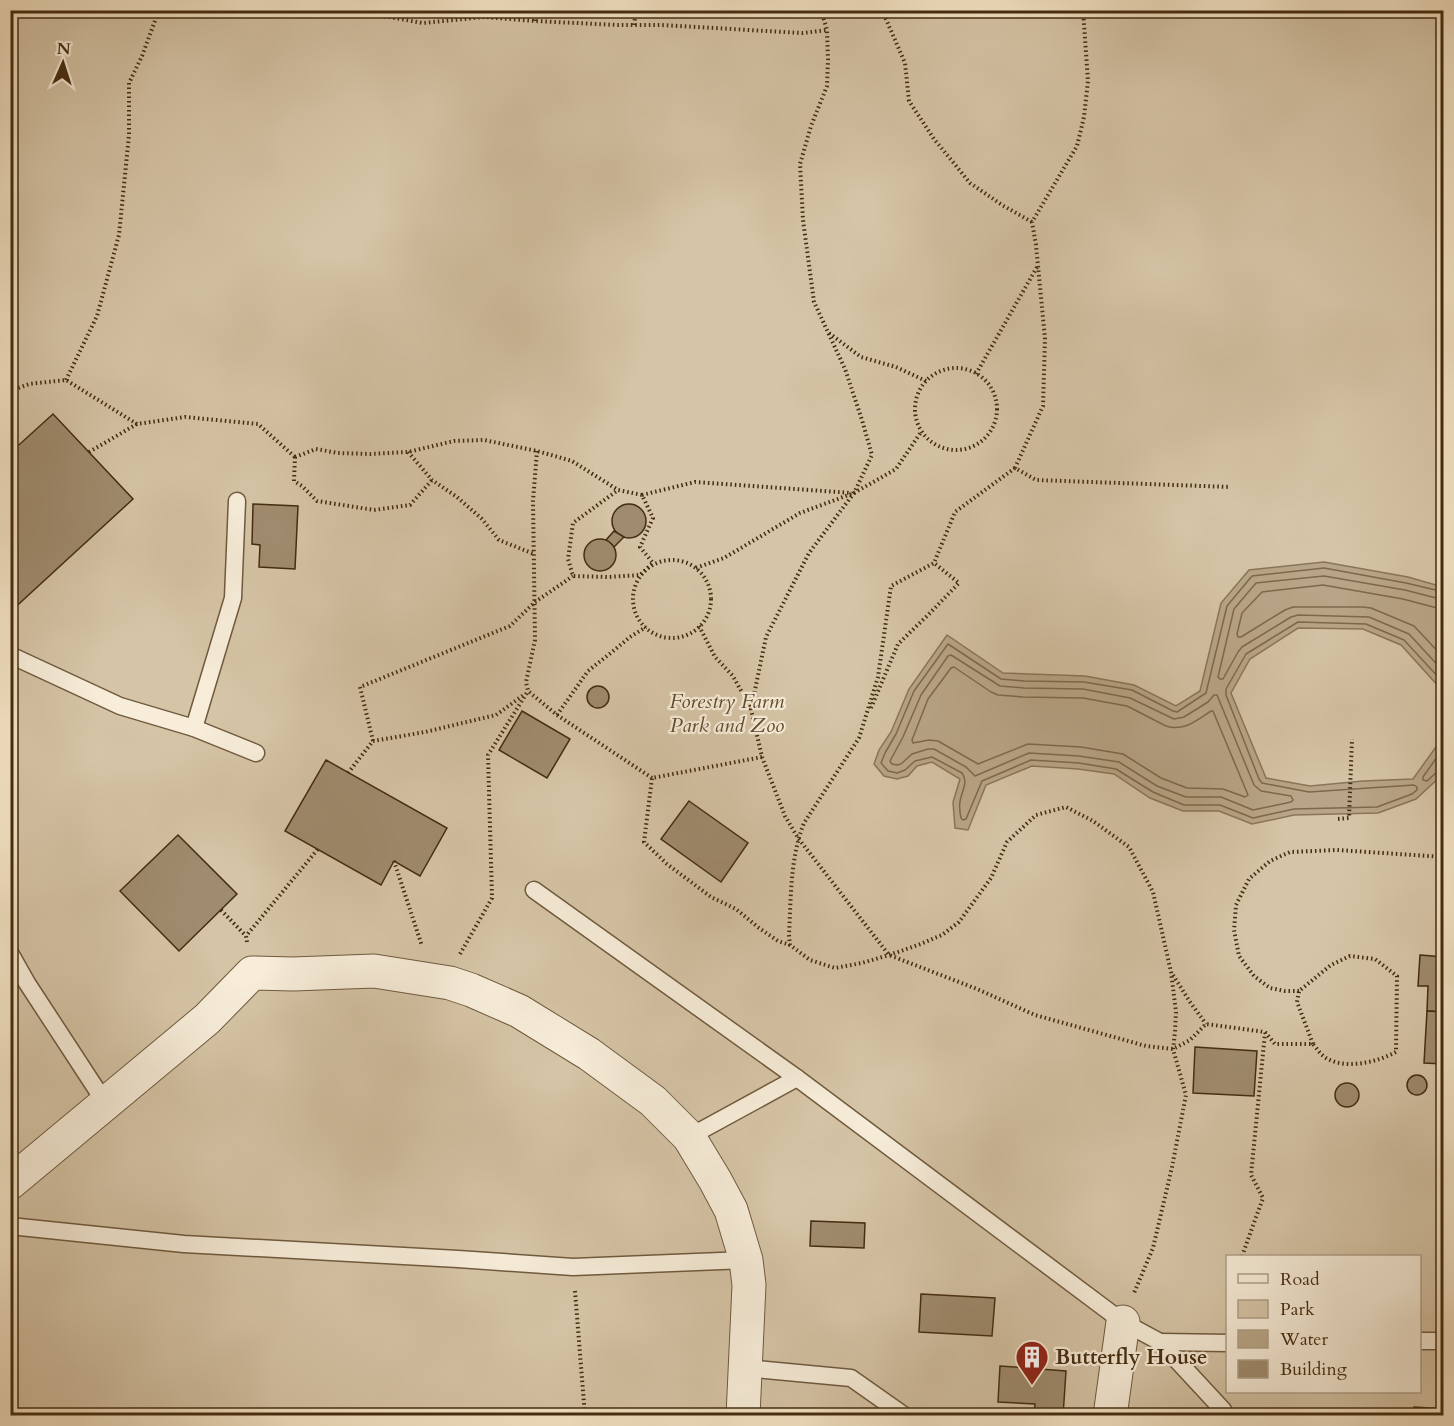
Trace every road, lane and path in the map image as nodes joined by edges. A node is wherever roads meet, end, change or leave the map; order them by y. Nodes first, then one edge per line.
1 (159, 10) edge
2 (349, 10) edge
3 (536, 10) edge
4 (636, 10) edge
5 (821, 10) edge
6 (882, 10) edge
7 (1083, 10) edge
8 (535, 21) junction
9 (633, 25) junction
10 (826, 30) junction
11 (1032, 222) junction
12 (1038, 267) junction
13 (828, 332) junction
14 (976, 374) junction
15 (66, 380) junction
16 (926, 381) junction
17 (10, 391) edge
18 (136, 424) junction
19 (921, 432) junction
20 (537, 451) junction
21 (89, 452) dead end
22 (408, 452) junction
23 (295, 457) junction
24 (1015, 468) junction
25 (432, 480) junction
26 (1230, 487) dead end
27 (618, 490) junction
28 (854, 493) junction
29 (642, 495) junction
30 (237, 501) dead end
31 (534, 554) junction
32 (934, 563) junction
33 (696, 568) junction
34 (640, 575) junction
35 (573, 576) junction
36 (535, 602) junction
37 (699, 626) junction
38 (646, 627) junction
39 (10, 655) edge
40 (528, 691) junction
41 (751, 709) junction
42 (557, 715) junction
43 (194, 728) junction
44 (862, 731) junction
45 (1352, 739) dead end
46 (373, 741) junction
47 (256, 753) dead end
48 (762, 757) junction
49 (348, 773) dead end
50 (652, 778) junction
51 (1338, 819) dead end
52 (798, 838) junction
53 (318, 849) dead end
54 (1443, 857) edge
55 (394, 861) dead end
56 (534, 890) dead end
57 (221, 910) dead end
58 (246, 936) junction
59 (790, 945) junction
60 (10, 953) edge
61 (889, 955) junction
62 (1171, 972) junction
63 (252, 973) junction
64 (415, 977) junction
65 (450, 983) junction
66 (1299, 991) junction
67 (1206, 1024) junction
68 (1265, 1032) junction
69 (1313, 1044) junction
70 (1173, 1049) junction
71 (797, 1078) junction
72 (106, 1104) junction
73 (689, 1137) junction
74 (10, 1183) edge
75 (10, 1226) edge
76 (1243, 1255) edge
77 (746, 1260) junction
78 (573, 1267) junction
79 (1123, 1322) junction
80 (1421, 1341) edge
81 (1443, 1341) edge
82 (1160, 1342) junction
83 (1226, 1343) edge
84 (745, 1368) junction
85 (585, 1416) edge
86 (743, 1416) edge
87 (905, 1416) edge
88 (1110, 1416) edge
89 (1226, 1416) edge

1 - 15 path
2 - 8 path
3 - 8 path
4 - 9 path
5 - 10 path
6 - 11 path
7 - 11 path
8 - 9 path
9 - 10 path
10 - 13 path
11 - 12 path
12 - 14 path
12 - 24 path
13 - 16 path
13 - 28 path
14 - 16 path
14 - 19 path
15 - 17 path
15 - 18 path
16 - 19 path
18 - 21 path
18 - 23 path
19 - 28 path
20 - 22 path
20 - 27 path
20 - 31 path
22 - 23 path
22 - 25 path
23 - 25 path
24 - 26 path
24 - 32 path
25 - 31 path
27 - 29 path
27 - 35 path
28 - 29 path
28 - 33 path
28 - 41 path
29 - 34 path
30 - 43 lane
31 - 36 path
32 - 44 path
32 - 44 path
33 - 34 path
33 - 37 path
34 - 35 path
34 - 38 path
35 - 36 path
36 - 40 path
36 - 46 path
37 - 38 path
37 - 41 path
38 - 42 path
39 - 43 lane
40 - 42 path
40 - 46 path
40 - 65 path
41 - 48 path
42 - 50 path
43 - 47 lane
44 - 52 path
45 - 51 path
46 - 49 path
48 - 50 path
48 - 52 path
50 - 59 path
52 - 59 path
52 - 61 path
53 - 58 path
54 - 66 path
55 - 64 path
56 - 71 lane
57 - 58 path
58 - 63 path
59 - 61 path
60 - 72 lane
61 - 62 path
61 - 70 path
62 - 67 path
62 - 70 path
63 - 64 street
63 - 72 street
64 - 65 street
65 - 73 street
66 - 69 path
66 - 69 path
67 - 68 path
67 - 70 path
68 - 69 path
68 - 76 path
70 - 79 path
71 - 73 lane
71 - 79 lane
72 - 74 street
73 - 77 street
75 - 78 lane
77 - 78 lane
77 - 84 street
78 - 85 path
79 - 82 lane
79 - 88 street
80 - 81 lane
82 - 83 lane
82 - 89 lane
84 - 86 street
84 - 87 lane

